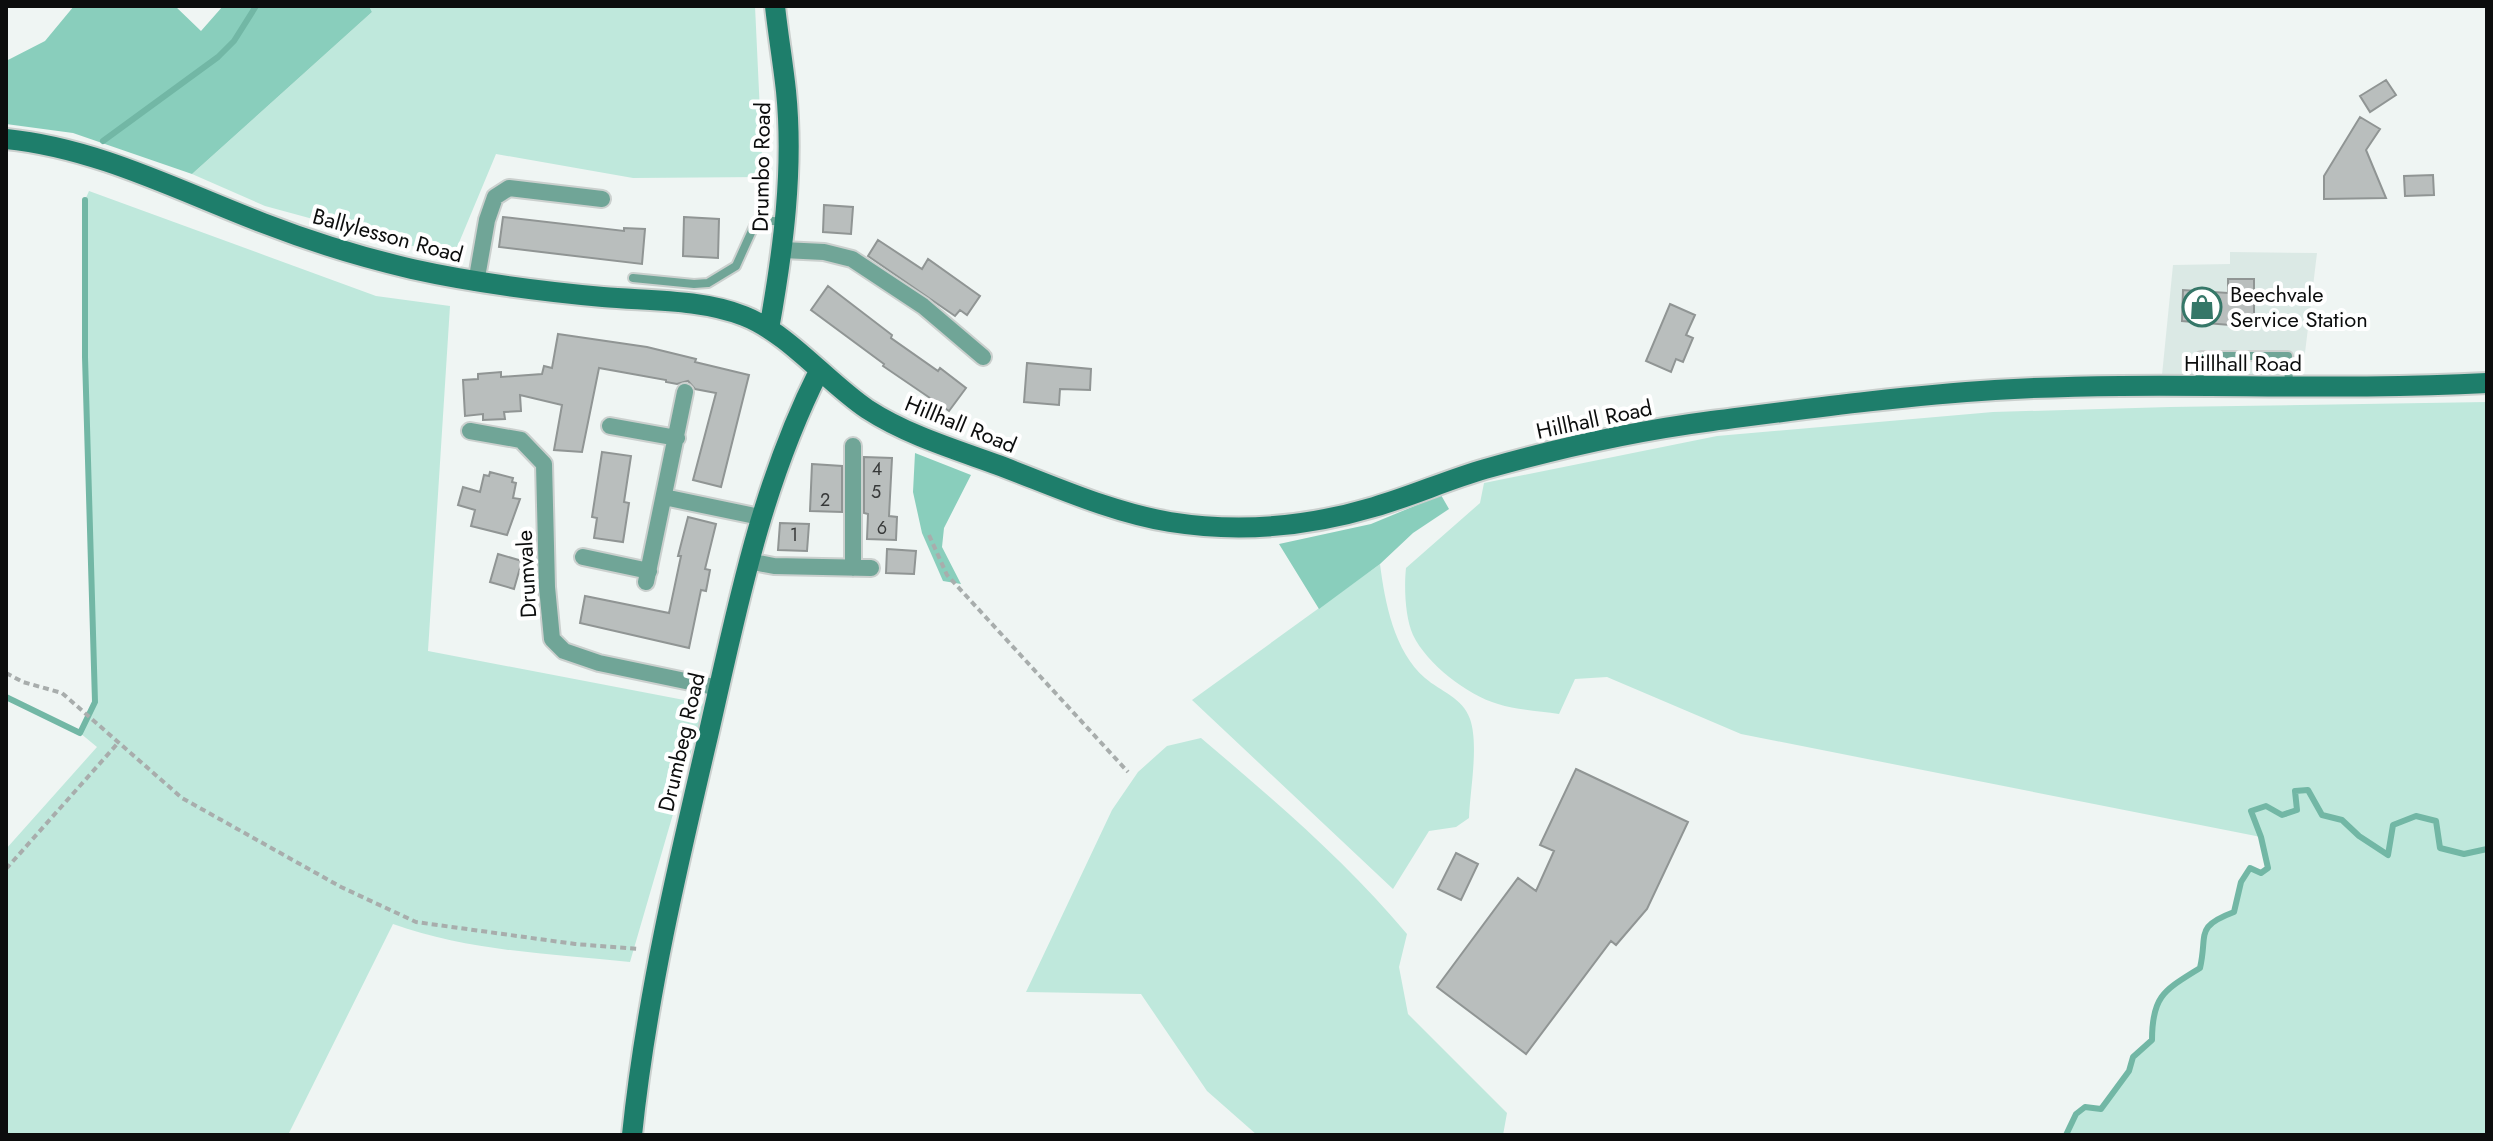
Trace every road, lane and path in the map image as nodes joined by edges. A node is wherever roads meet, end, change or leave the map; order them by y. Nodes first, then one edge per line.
1 (775, 6) edge
2 (6, 139) edge
3 (602, 199) dead end
4 (785, 222) junction
5 (783, 250) junction
6 (633, 278) dead end
7 (476, 283) junction
8 (769, 329) junction
9 (983, 357) dead end
10 (819, 371) junction
11 (2487, 383) edge
12 (2198, 387) junction
13 (2289, 387) junction
14 (685, 392) dead end
15 (610, 426) dead end
16 (470, 431) dead end
17 (677, 438) junction
18 (853, 446) dead end
19 (664, 497) junction
20 (760, 517) junction
21 (929, 535) dead end
22 (583, 557) dead end
23 (748, 561) junction
24 (853, 568) junction
25 (871, 568) dead end
26 (6, 673) edge
27 (719, 688) junction
28 (118, 743) junction
29 (1128, 772) dead end
30 (6, 869) edge
31 (661, 950) junction
32 (632, 1135) edge

1 - 4 main road, Drumbo Road
2 - 7 main road, Ballylesson Road
3 - 7 street
4 - 5 main road, Drumbo Road
4 - 6 lane
5 - 8 main road, Drumbo Road
5 - 9 street
7 - 8 main road, Ballylesson Road
8 - 10 main road, Hillhall Road
10 - 12 main road, Hillhall Road
10 - 20 main road, Drumbeg Road
11 - 13 main road, Hillhall Road
12 - 13 main road, Hillhall Road
12 - 13 lane
14 - 17 street
15 - 17 street
16 - 27 street, Drumvale
17 - 19 street
18 - 24 street
19 - 20 street
19 - 22 street
20 - 23 main road, Drumbeg Road
21 - 29 path
23 - 24 street
23 - 27 main road, Drumbeg Road
24 - 25 street
26 - 28 path
27 - 31 main road, Drumbeg Road
28 - 30 path
28 - 31 path
31 - 32 main road, Drumbeg Road

